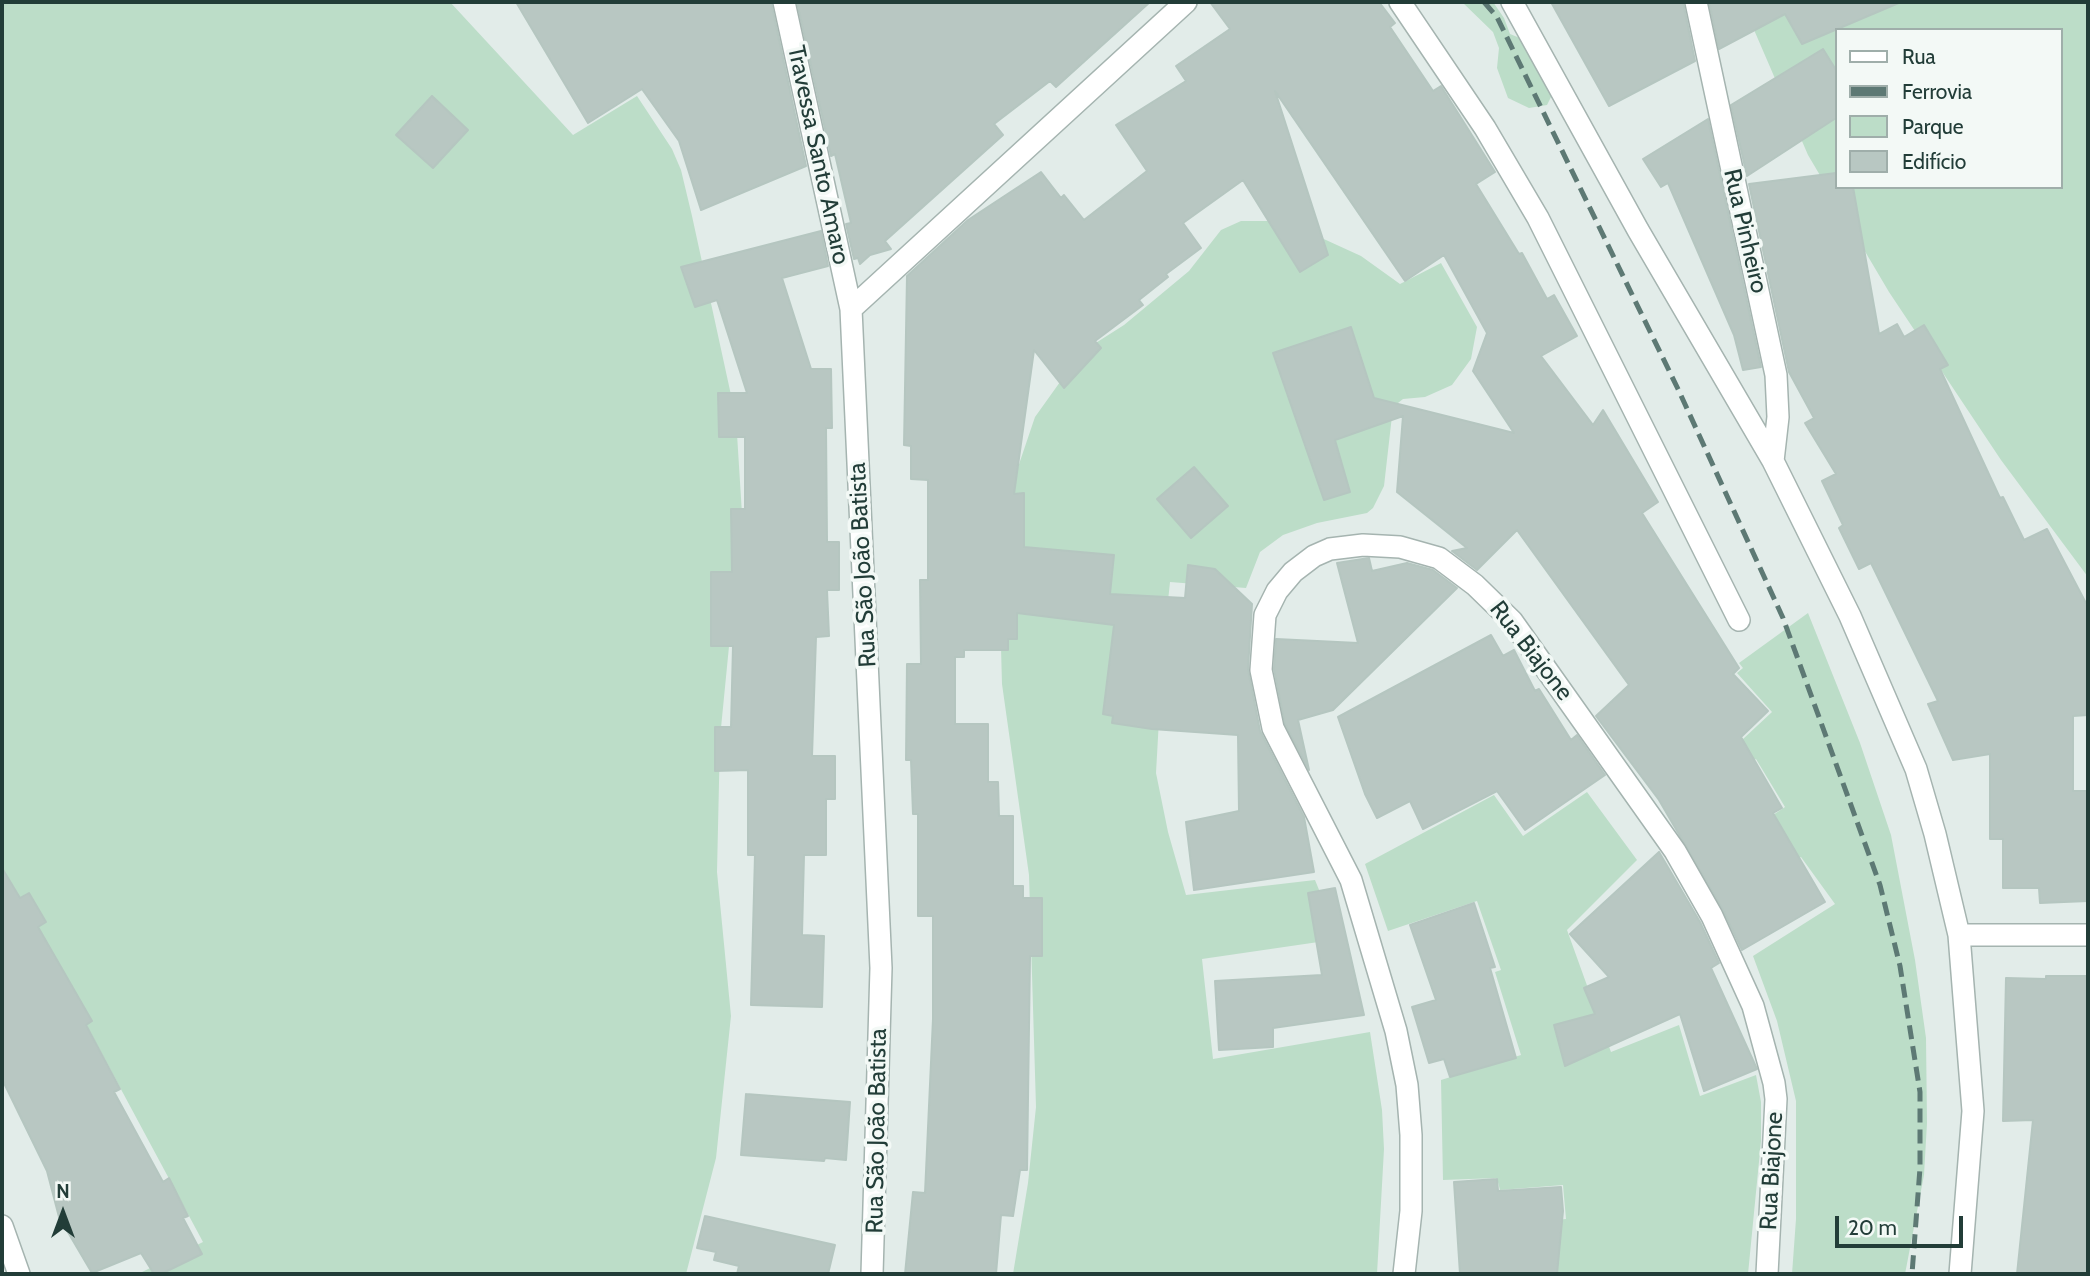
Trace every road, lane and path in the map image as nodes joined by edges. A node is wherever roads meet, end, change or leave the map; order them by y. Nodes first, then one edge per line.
1 (784, 2) edge
2 (1186, 2) edge
3 (1400, 2) edge
4 (1512, 2) edge
5 (1696, 2) edge
6 (851, 309) junction
7 (1773, 461) junction
8 (1739, 620) dead end
9 (1959, 934) junction
10 (2088, 934) edge
11 (2, 1226) edge
12 (19, 1274) edge
13 (872, 1274) edge
14 (1404, 1274) edge
15 (1767, 1274) edge
16 (1961, 1274) edge

1 - 6 street, Travessa Santo Amaro
2 - 6 street
3 - 8 street
4 - 7 street
5 - 7 street, Rua Pinheiro
6 - 13 street, Rua São João Batista
7 - 9 street
9 - 10 street
9 - 16 street
11 - 12 street
14 - 15 street, Rua Biajone

